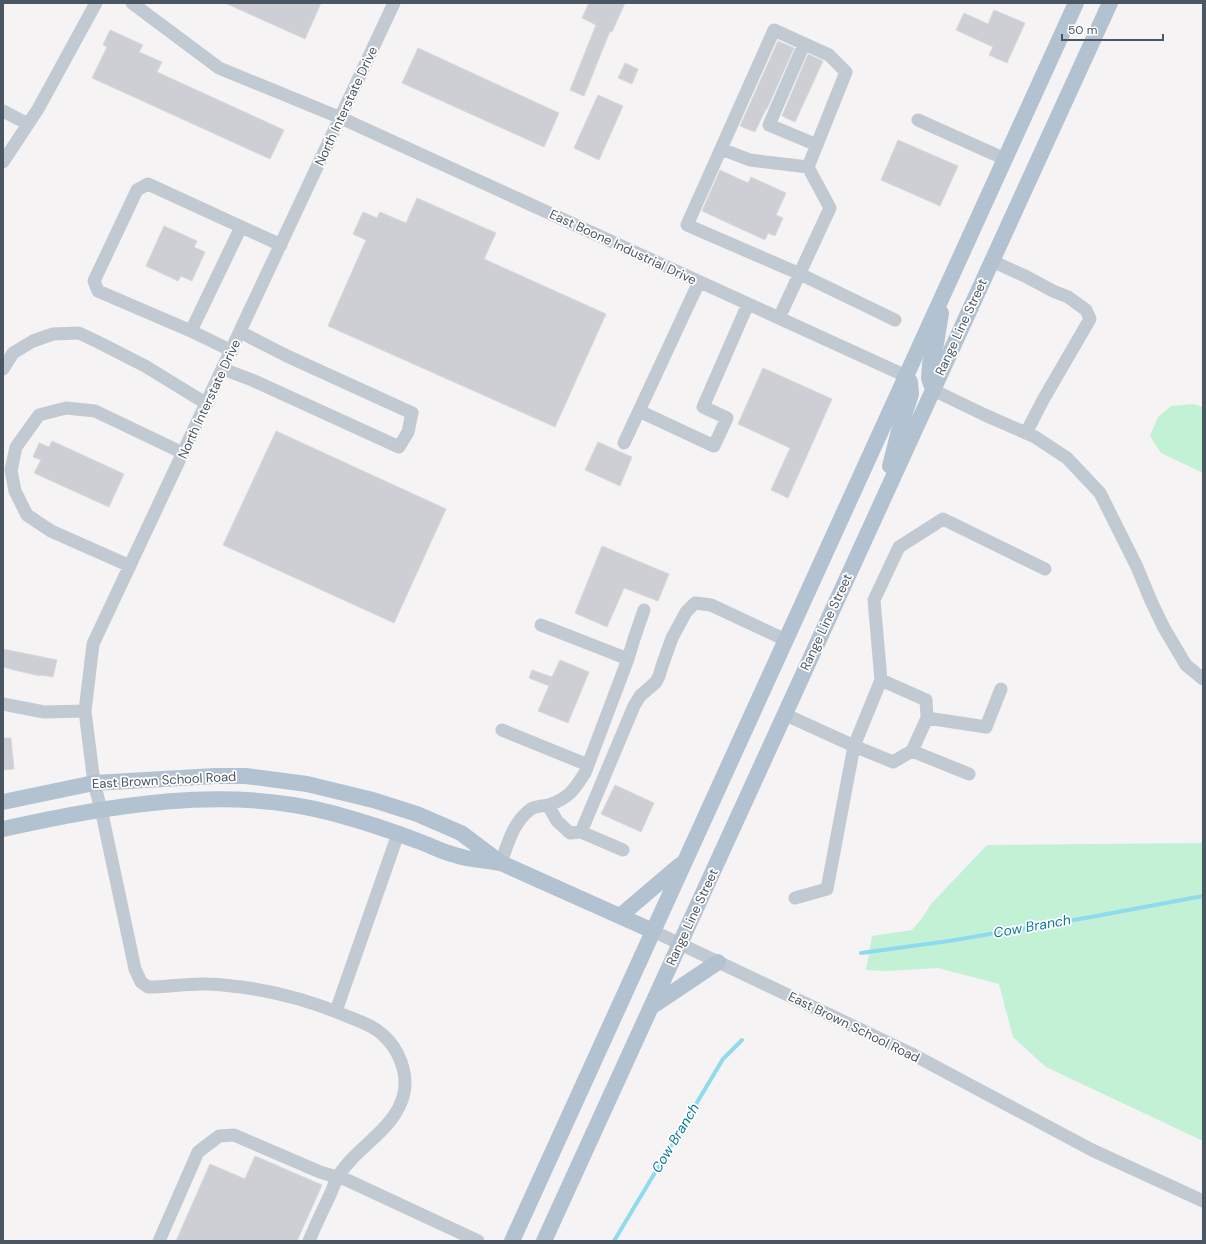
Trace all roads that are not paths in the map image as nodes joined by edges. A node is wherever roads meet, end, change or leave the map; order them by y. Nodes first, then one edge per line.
1 (96, 3) edge
2 (132, 3) edge
3 (394, 3) edge
4 (1076, 3) edge
5 (1110, 3) edge
6 (804, 44) junction
7 (3, 111) edge
8 (341, 118) junction
9 (918, 120) dead end
10 (28, 124) junction
11 (817, 145) junction
12 (721, 149) junction
13 (1005, 159) junction
14 (3, 162) edge
15 (808, 167) junction
16 (241, 227) junction
17 (281, 245) junction
18 (992, 261) junction
19 (800, 274) junction
20 (699, 282) junction
21 (944, 294) junction
22 (748, 304) junction
23 (779, 318) junction
24 (895, 320) dead end
25 (191, 331) junction
26 (240, 332) junction
27 (232, 351) junction
28 (3, 369) edge
29 (223, 369) junction
30 (906, 376) junction
31 (933, 390) junction
32 (207, 404) junction
33 (639, 411) junction
34 (1026, 433) junction
35 (624, 443) dead end
36 (183, 453) junction
37 (3, 456) edge
38 (11, 470) junction
39 (879, 508) junction
40 (130, 566) junction
41 (1045, 569) dead end
42 (644, 610) dead end
43 (541, 625) dead end
44 (786, 640) junction
45 (628, 659) junction
46 (1203, 679) edge
47 (881, 680) junction
48 (1001, 689) dead end
49 (3, 704) edge
50 (85, 711) junction
51 (784, 714) junction
52 (927, 718) junction
53 (502, 730) dead end
54 (854, 746) junction
55 (912, 750) junction
56 (588, 765) junction
57 (969, 774) dead end
58 (94, 783) junction
59 (3, 802) edge
60 (548, 805) junction
61 (101, 809) junction
62 (3, 829) edge
63 (581, 832) junction
64 (398, 834) junction
65 (623, 850) dead end
66 (684, 862) junction
67 (501, 863) junction
68 (795, 898) dead end
69 (620, 916) junction
70 (653, 931) junction
71 (680, 944) junction
72 (718, 962) junction
73 (651, 1007) junction
74 (336, 1011) junction
75 (338, 1177) junction
76 (1203, 1201) edge
77 (159, 1241) edge
78 (309, 1241) edge
79 (478, 1241) edge
80 (512, 1241) edge
81 (544, 1241) edge

1 - 10 street
2 - 8 street, East Boone Industrial Drive
3 - 8 street, North Interstate Drive
4 - 13 main road
5 - 18 main road, Range Line Street
6 - 11 street
6 - 11 street
6 - 12 street
7 - 10 street
8 - 17 street, North Interstate Drive
8 - 20 street, East Boone Industrial Drive
9 - 13 street
10 - 14 street
11 - 15 street
12 - 15 street
12 - 19 street
13 - 21 main road
15 - 19 street
16 - 17 street
16 - 25 street
16 - 25 street
17 - 26 street, North Interstate Drive
18 - 31 main road, Range Line Street
18 - 34 street
19 - 23 street
19 - 24 street
20 - 22 street, East Boone Industrial Drive
20 - 33 street
21 - 30 main road
21 - 31 main road
22 - 23 street, East Boone Industrial Drive
22 - 33 street
23 - 30 street, East Boone Industrial Drive
25 - 27 street
26 - 27 street, North Interstate Drive
26 - 29 street
27 - 29 street, North Interstate Drive
28 - 32 street
29 - 32 street, North Interstate Drive
30 - 39 main road
30 - 44 main road
31 - 34 street
31 - 39 main road, Range Line Street
32 - 36 street, North Interstate Drive
33 - 35 street
34 - 46 street
36 - 38 street
36 - 40 street, North Interstate Drive
37 - 38 street
38 - 40 street
39 - 51 main road, Range Line Street
40 - 50 street, North Interstate Drive
41 - 47 street
42 - 45 street
43 - 45 street
44 - 63 street
44 - 66 main road
45 - 56 street
47 - 52 street
47 - 54 street
48 - 52 street
49 - 50 street
50 - 58 street, North Interstate Drive
51 - 54 street
51 - 71 main road, Range Line Street
52 - 55 street
53 - 56 street
54 - 55 street
54 - 68 street
55 - 57 street
56 - 60 street
58 - 59 main road, East Brown School Road
58 - 61 street, North Interstate Drive
58 - 67 main road, East Brown School Road
60 - 63 street
60 - 67 street
61 - 62 main road, East Brown School Road
61 - 64 main road, East Brown School Road
61 - 74 street, North Interstate Drive
63 - 65 street
64 - 67 main road, East Brown School Road
64 - 74 street
66 - 69 main road
66 - 70 main road
67 - 69 main road, East Brown School Road
69 - 70 main road, East Brown School Road
70 - 71 street, East Brown School Road
70 - 80 main road
71 - 72 street, East Brown School Road
71 - 73 main road, Range Line Street
72 - 73 main road
72 - 76 street, East Brown School Road
73 - 81 main road, Range Line Street
74 - 75 street, North Interstate Drive
75 - 77 street
75 - 78 street, North Interstate Drive
75 - 79 street

